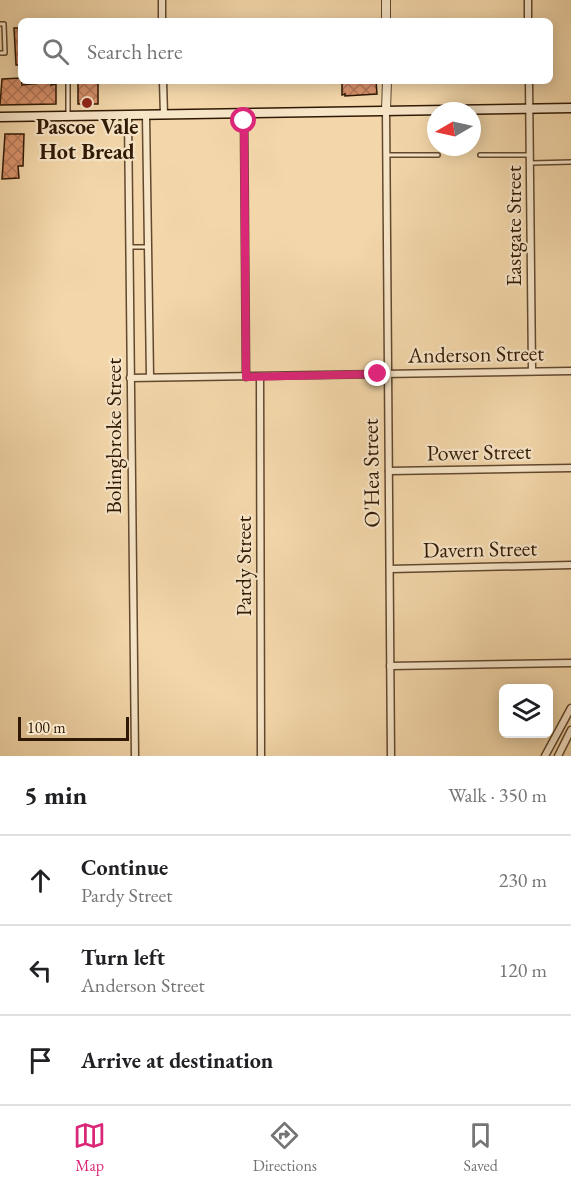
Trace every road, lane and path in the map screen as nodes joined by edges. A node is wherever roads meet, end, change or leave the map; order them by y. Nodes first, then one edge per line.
1 (162, 0) edge
2 (386, 0) edge
3 (528, 0) edge
4 (162, 18) edge
5 (386, 18) edge
6 (528, 18) edge
7 (0, 24) edge
8 (0, 53) edge
9 (68, 84) edge
10 (164, 84) edge
11 (387, 84) edge
12 (529, 84) edge
13 (571, 108) edge
14 (530, 109) junction
15 (386, 110) junction
16 (244, 113) junction
17 (146, 115) junction
18 (164, 115) junction
19 (128, 116) junction
20 (0, 117) edge
21 (68, 117) junction
22 (386, 155) junction
23 (427, 155) edge
24 (481, 155) edge
25 (530, 155) junction
26 (571, 162) edge
27 (531, 163) junction
28 (130, 247) junction
29 (148, 247) junction
30 (571, 371) edge
31 (532, 372) junction
32 (388, 374) junction
33 (150, 377) junction
34 (246, 377) junction
35 (260, 377) junction
36 (130, 378) junction
37 (571, 468) edge
38 (388, 471) junction
39 (571, 566) edge
40 (390, 569) junction
41 (570, 663) edge
42 (390, 666) junction
43 (571, 708) edge
44 (571, 730) edge
45 (135, 756) edge
46 (261, 756) edge
47 (391, 756) edge
48 (545, 756) edge
49 (558, 756) edge

1 - 4 street
2 - 5 street
3 - 6 street
7 - 8 lane
9 - 21 lane
10 - 18 street
11 - 15 street, O'Hea Street
12 - 14 street, Eastgate Street
13 - 14 main road
14 - 15 main road
14 - 25 street, Eastgate Street
15 - 16 main road
15 - 22 street, O'Hea Street
16 - 18 main road
16 - 34 street
17 - 18 main road
17 - 19 main road
17 - 29 street, Bolingbroke Street
19 - 21 main road
19 - 28 street, Bolingbroke Street
20 - 21 main road
22 - 23 lane
22 - 32 street, O'Hea Street
24 - 25 lane
25 - 27 street, Eastgate Street
26 - 27 lane
27 - 31 street, Eastgate Street
28 - 29 lane
28 - 36 street, Bolingbroke Street
29 - 33 street, Bolingbroke Street
30 - 31 street, Anderson Street
31 - 32 street, Anderson Street
32 - 35 street, Anderson Street
32 - 38 street, O'Hea Street
33 - 34 street, Anderson Street
33 - 36 street, Anderson Street
34 - 35 street, Anderson Street
35 - 46 street, Pardy Street
36 - 45 street, Bolingbroke Street
37 - 38 street, Power Street
38 - 40 street, O'Hea Street
39 - 40 street, Davern Street
40 - 42 street, O'Hea Street
41 - 42 street
42 - 47 street, O'Hea Street
43 - 48 street
44 - 49 street

